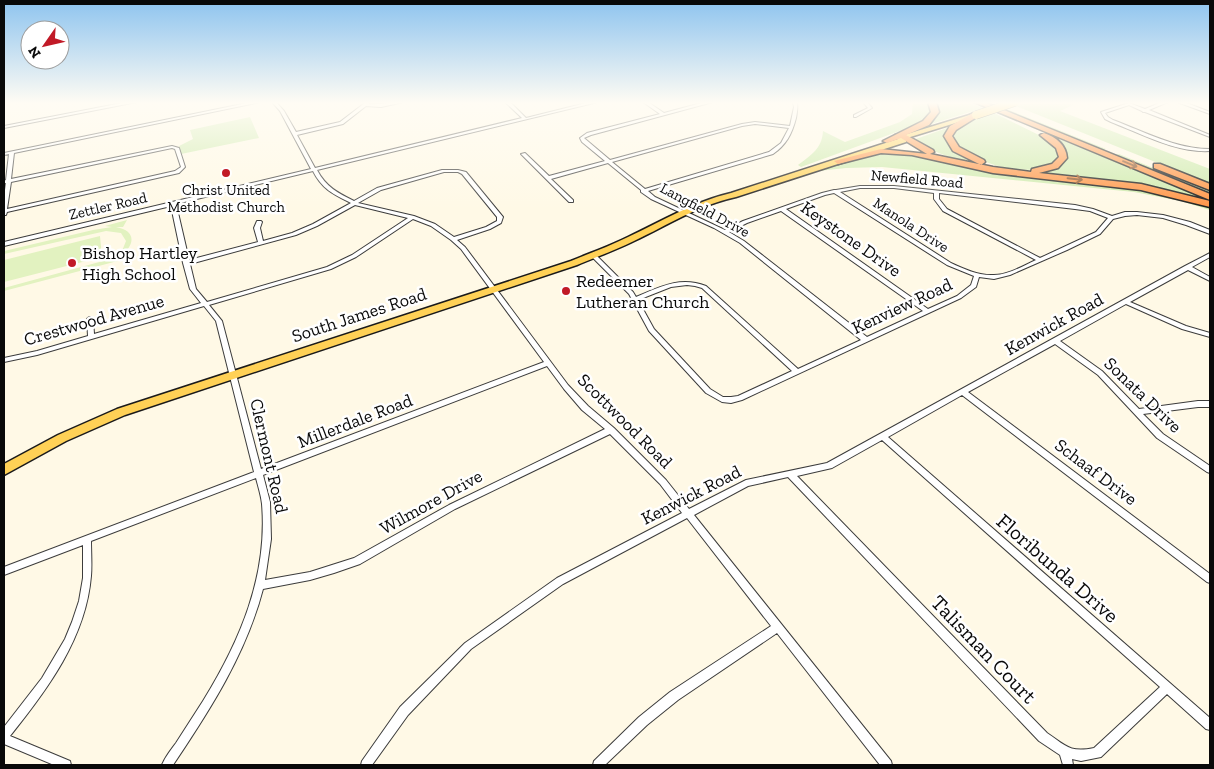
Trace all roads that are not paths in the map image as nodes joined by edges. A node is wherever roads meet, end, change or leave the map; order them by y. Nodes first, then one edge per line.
1 (82, 138) edge
2 (298, 138) edge
3 (448, 138) edge
4 (582, 138) edge
5 (695, 138) edge
6 (788, 138) edge
7 (892, 138) edge
8 (904, 138) junction
9 (948, 138) edge
10 (1047, 138) edge
11 (1065, 138) edge
12 (1087, 138) edge
13 (1158, 138) edge
14 (887, 141) junction
15 (1210, 150) edge
16 (12, 152) junction
17 (4, 154) edge
18 (523, 154) dead end
19 (838, 161) junction
20 (608, 162) junction
21 (956, 162) junction
22 (315, 170) junction
23 (548, 178) junction
24 (6, 181) edge
25 (1210, 187) edge
26 (643, 191) junction
27 (834, 191) junction
28 (936, 192) junction
29 (726, 195) junction
30 (1210, 197) edge
31 (571, 201) dead end
32 (353, 202) junction
33 (173, 204) junction
34 (1210, 204) edge
35 (782, 209) junction
36 (4, 212) edge
37 (683, 212) junction
38 (412, 217) junction
39 (1112, 218) junction
40 (259, 222) dead end
41 (725, 232) junction
42 (1210, 232) edge
43 (454, 239) junction
44 (261, 243) junction
45 (4, 244) edge
46 (1210, 255) edge
47 (594, 256) junction
48 (1040, 260) junction
49 (186, 263) junction
50 (1187, 267) junction
51 (977, 275) junction
52 (1210, 279) edge
53 (494, 289) junction
54 (636, 299) junction
55 (1126, 302) junction
56 (206, 304) junction
57 (927, 311) junction
58 (90, 319) dead end
59 (1210, 335) edge
60 (91, 337) junction
61 (866, 340) junction
62 (1056, 341) junction
63 (4, 360) edge
64 (548, 363) junction
65 (796, 371) junction
66 (233, 376) junction
67 (963, 392) junction
68 (1210, 404) edge
69 (1137, 412) junction
70 (611, 430) junction
71 (883, 437) junction
72 (4, 470) edge
73 (1210, 470) edge
74 (258, 474) junction
75 (790, 474) junction
76 (688, 514) junction
77 (87, 540) junction
78 (4, 571) edge
79 (1210, 579) edge
80 (261, 585) junction
81 (778, 627) junction
82 (1167, 687) junction
83 (1210, 725) edge
84 (4, 735) edge
85 (4, 739) edge
86 (1065, 752) junction
87 (66, 765) edge
88 (167, 765) edge
89 (366, 765) edge
90 (598, 765) edge
91 (887, 765) edge
92 (1068, 765) edge

1 - 16 street
2 - 22 street, Scottwood Road
3 - 22 street, Zettler Road
4 - 20 street, Langfield Drive
5 - 20 street
6 - 26 street
7 - 14 highway
8 - 14 main road, South James Road
8 - 19 main road, South James Road
8 - 21 highway
9 - 10 highway
11 -> 30 highway
12 - 25 highway
13 - 15 street
14 - 29 main road, South James Road
16 - 17 street
16 - 24 street
18 - 23 street
19 - 21 highway
19 - 29 main road, South James Road
20 - 23 street
20 - 26 street, Langfield Drive
21 -> 34 highway
22 - 32 street, Scottwood Road
22 - 33 street, Zettler Road
23 - 31 street
24 - 36 street
24 - 36 street
26 - 37 street, Langfield Drive
27 - 28 street, Newfield Road
27 - 35 street, Newfield Road
27 - 51 street, Manola Drive
28 - 39 street, Newfield Road
28 - 48 street
29 - 37 main road, South James Road
32 - 38 street, Scottwood Road
32 - 43 street
32 - 44 street
33 - 45 street, Zettler Road
33 - 49 street, Clermont Road
35 - 41 street, Newfield Road
35 - 57 street, Keystone Drive
37 - 41 street, Langfield Drive
37 - 47 main road, South James Road
38 - 43 street, Scottwood Road
38 - 56 street, Crestwood Avenue
39 - 42 street
39 - 48 street
40 - 44 street
41 - 61 street, Langfield Drive
43 - 53 street, Scottwood Road
44 - 49 street
46 - 50 street, Kenwick Road
47 - 53 main road, South James Road
47 - 54 street
48 - 51 street
49 - 56 street, Clermont Road
50 - 52 street
50 - 55 street, Kenwick Road
51 - 57 street, Kenview Road
53 - 64 street, Scottwood Road
53 - 66 main road, South James Road
54 - 65 street
54 - 65 street, Kenview Road
55 - 59 street
55 - 62 street, Kenwick Road
56 - 60 street, Crestwood Avenue
56 - 66 street, Clermont Road
57 - 61 street, Kenview Road
58 - 60 street
60 - 63 street, Crestwood Avenue
61 - 65 street, Kenview Road
62 - 67 street, Kenwick Road
62 - 69 street, Sonata Drive
64 - 70 street, Scottwood Road
64 - 74 street, Millerdale Road
66 - 72 main road, South James Road
66 - 74 street, Clermont Road
67 - 71 street, Kenwick Road
67 - 79 street, Schaaf Drive
68 - 69 street
69 - 73 street, Sonata Drive
70 - 76 street, Scottwood Road
70 - 80 street, Wilmore Drive
71 - 75 street, Kenwick Road
71 - 82 street, Floribunda Drive
74 - 77 street, Millerdale Road
74 - 80 street, Clermont Road
75 - 76 street, Kenwick Road
75 - 86 street, Talisman Court
76 - 81 street, Scottwood Road
76 - 89 street, Kenwick Road
77 - 78 street, Millerdale Road
77 - 84 street
80 - 88 street, Clermont Road
81 - 90 street
81 - 91 street, Scottwood Road
82 - 83 street, Floribunda Drive
82 - 86 street, Talisman Court
85 - 87 street
86 - 92 street

